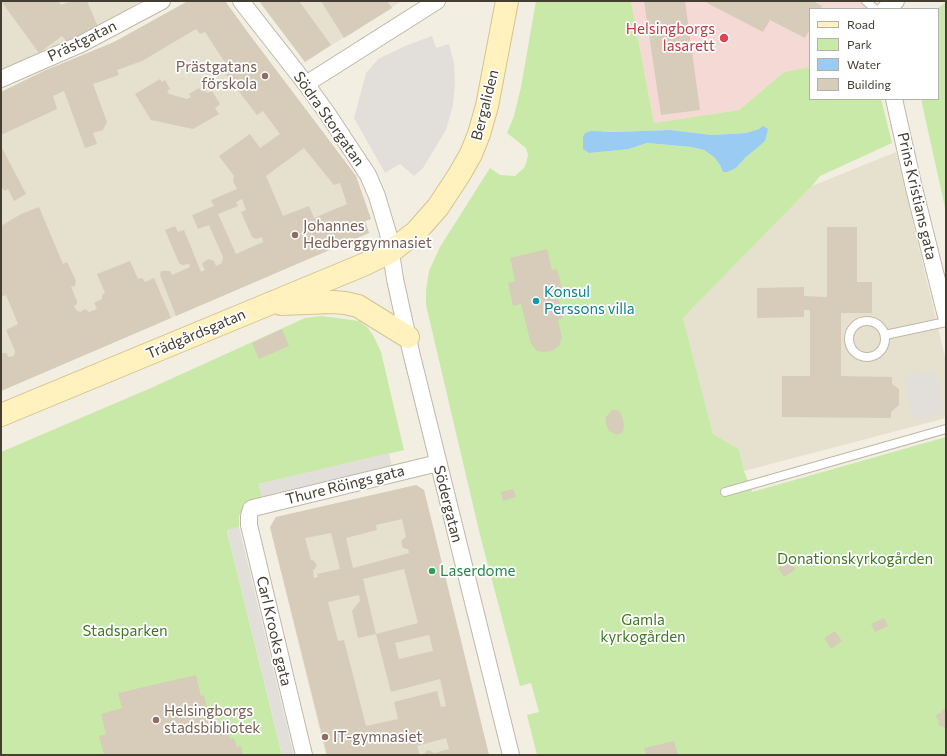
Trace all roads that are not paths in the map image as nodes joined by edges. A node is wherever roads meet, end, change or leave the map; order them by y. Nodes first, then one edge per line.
1 (162, 1) edge
2 (241, 1) edge
3 (437, 1) edge
4 (507, 1) edge
5 (866, 1) edge
6 (896, 1) edge
7 (874, 8) edge
8 (886, 8) edge
9 (1, 79) edge
10 (306, 84) junction
11 (894, 100) edge
12 (390, 252) junction
13 (266, 305) junction
14 (946, 316) edge
15 (946, 322) edge
16 (885, 335) junction
17 (408, 338) junction
18 (1, 415) edge
19 (946, 429) edge
20 (438, 463) junction
21 (725, 492) dead end
22 (253, 508) joint
23 (304, 755) edge
24 (511, 755) edge

1 - 9 street, Prästgatan
2 - 10 street, Södra Storgatan
3 - 10 street
4 - 12 street, Bergaliden
5 - 7 lane
6 - 8 street
10 - 12 street, Södra Storgatan
11 - 14 street, Prins Kristians gata
12 - 13 street, Trädgårdsgatan
12 - 17 street, Södergatan
13 - 17 street
13 - 18 street, Trädgårdsgatan
15 - 16 lane
16 - 16 lane
17 - 20 street, Södergatan
19 - 21 lane
20 - 22 street, Thure Röings gata
20 - 24 street, Södergatan
22 - 23 street, Carl Krooks gata

